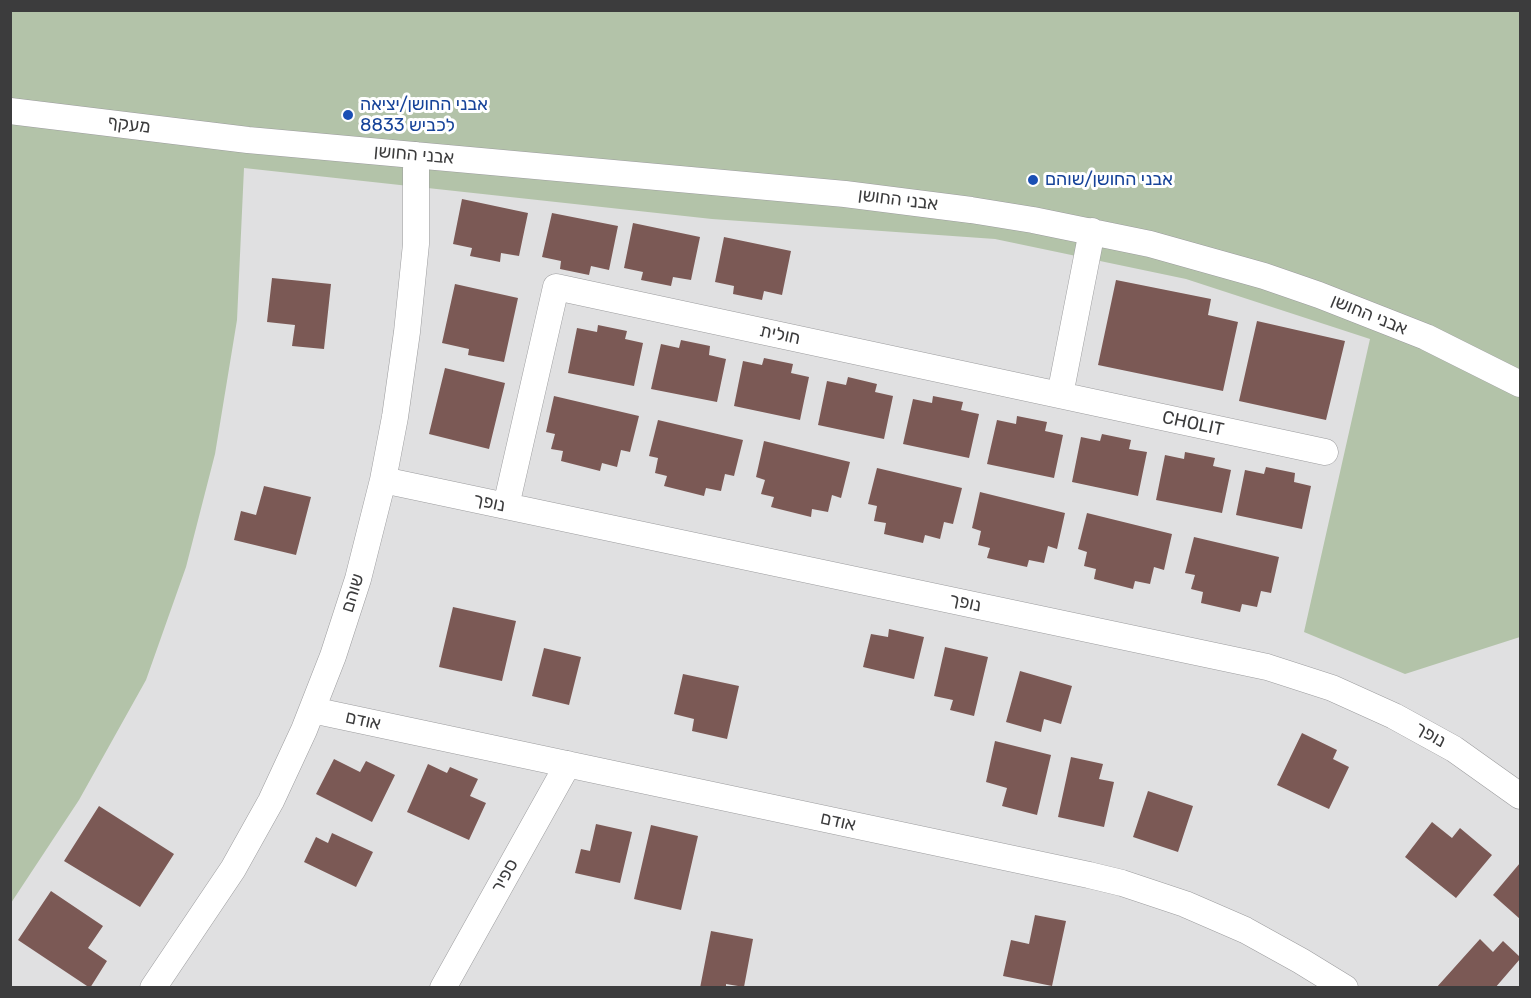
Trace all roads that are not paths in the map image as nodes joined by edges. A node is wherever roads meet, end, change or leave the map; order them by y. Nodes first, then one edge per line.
1 (10, 111) edge
2 (248, 140) joint
3 (416, 155) junction
4 (1092, 231) junction
5 (1521, 384) edge
6 (1060, 395) junction
7 (1325, 452) dead end
8 (383, 480) junction
9 (506, 506) junction
10 (312, 710) junction
11 (568, 764) junction
12 (1521, 796) edge
13 (153, 987) edge
14 (443, 987) edge
15 (1345, 987) edge

1 - 2 street, מעקף
2 - 3 street, אבני החושן
3 - 4 street, אבני החושן
3 - 8 street, שוהם
4 - 5 street, אבני החושן
4 - 6 street
6 - 7 street, CHOLIT
6 - 9 street, חולית
8 - 9 street, נופך
8 - 10 street, שוהם
9 - 12 street, נופך
10 - 11 street, אודם
10 - 13 street, שוהם
11 - 14 street, ספיר
11 - 15 street, אודם

